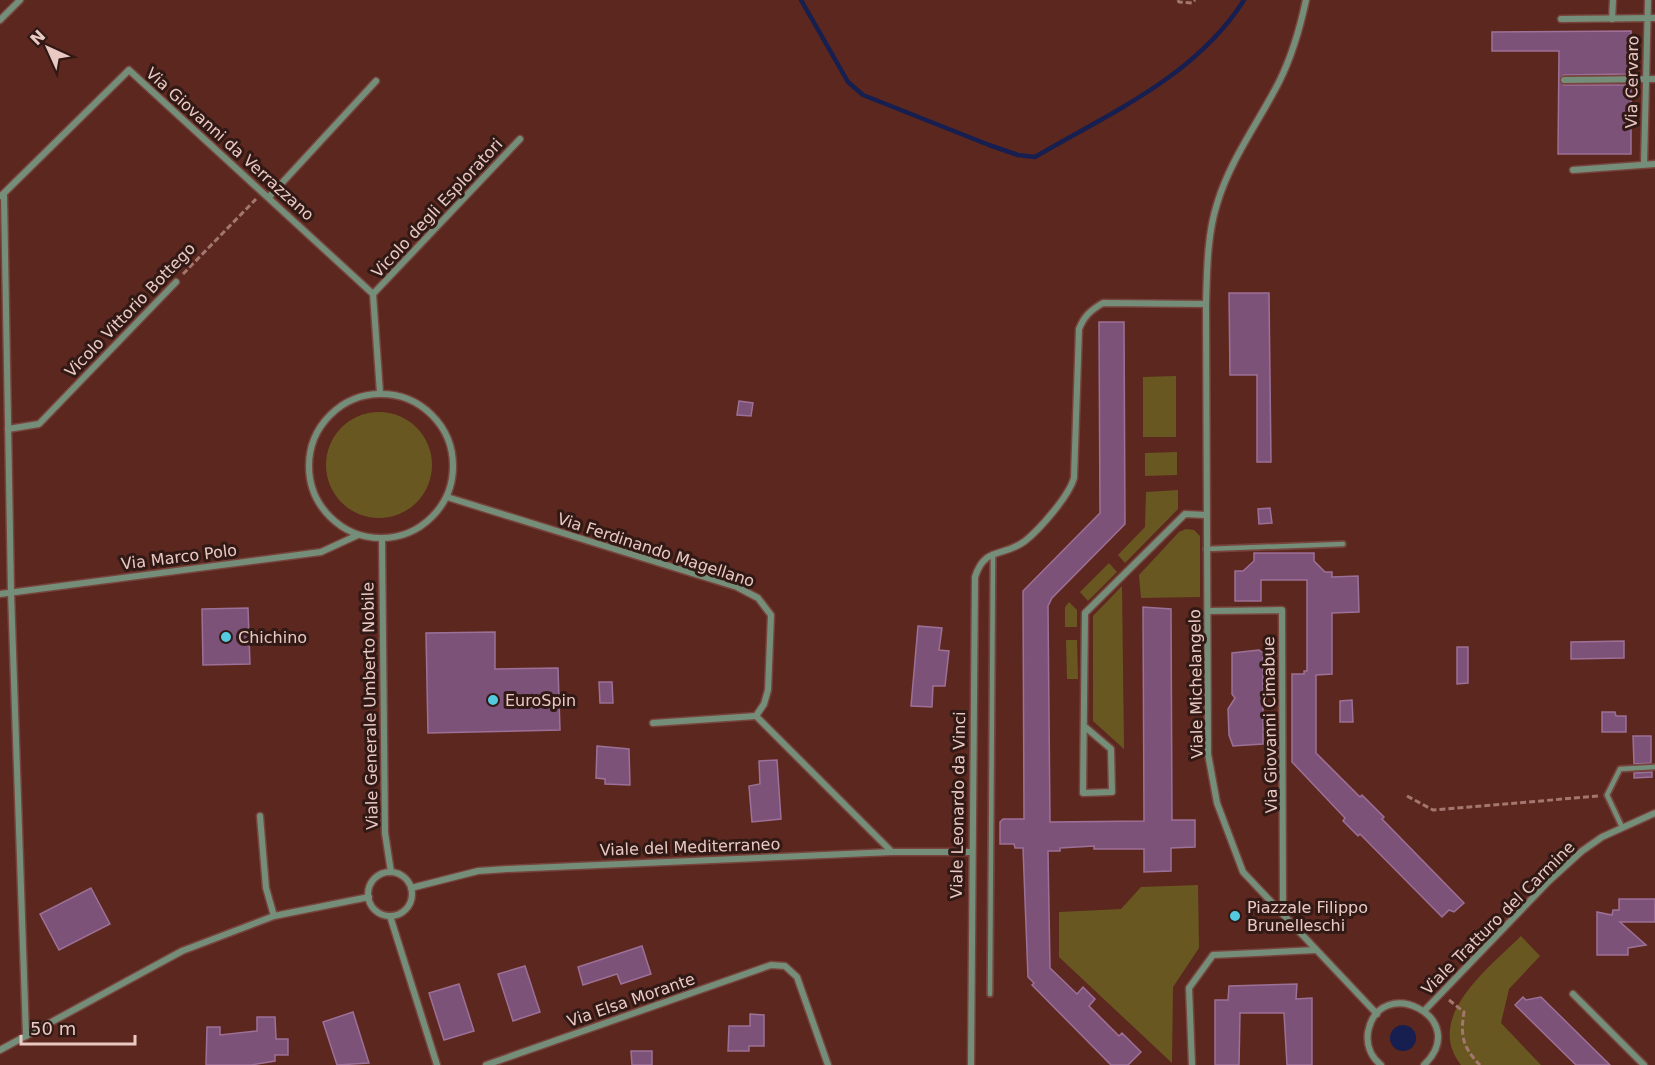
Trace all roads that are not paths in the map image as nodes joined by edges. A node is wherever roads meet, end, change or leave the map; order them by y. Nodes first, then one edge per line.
1 (20, 0) edge
2 (1306, 0) edge
3 (1613, 0) edge
4 (1648, 0) edge
5 (1646, 18) junction
6 (1655, 18) edge
7 (1561, 19) dead end
8 (1612, 19) junction
9 (0, 20) edge
10 (1646, 79) junction
11 (1655, 79) edge
12 (1564, 80) dead end
13 (376, 81) dead end
14 (520, 139) dead end
15 (1644, 164) junction
16 (1655, 164) edge
17 (1573, 170) dead end
18 (2, 196) edge
19 (269, 197) junction
20 (176, 282) road end
21 (374, 294) junction
22 (1206, 304) junction
23 (380, 393) junction
24 (8, 429) junction
25 (447, 497) junction
26 (1206, 515) junction
27 (358, 535) junction
28 (382, 539) junction
29 (1342, 544) dead end
30 (1206, 549) junction
31 (993, 554) junction
32 (11, 592) junction
33 (0, 594) edge
34 (1208, 610) junction
35 (756, 716) junction
36 (653, 723) dead end
37 (1084, 726) junction
38 (1655, 767) edge
39 (1655, 813) edge
40 (260, 816) dead end
41 (1622, 827) junction
42 (892, 852) junction
43 (971, 852) junction
44 (391, 872) junction
45 (411, 888) junction
46 (369, 897) junction
47 (1283, 914) junction
48 (274, 916) junction
49 (390, 916) junction
50 (1316, 951) junction
51 (990, 994) dead end
52 (1573, 994) dead end
53 (1424, 1011) junction
54 (1377, 1014) junction
55 (26, 1036) junction
56 (0, 1050) edge
57 (1378, 1064) edge
58 (437, 1065) edge
59 (486, 1065) edge
60 (828, 1065) edge
61 (971, 1065) edge
62 (1191, 1065) edge
63 (1425, 1065) edge
64 (1644, 1065) edge

1 - 9 street
2 - 22 street, Viale Michelangelo
3 - 8 street, Via Cervaro
4 - 5 street, Via Cervaro
5 - 6 street
5 - 8 street
5 - 10 street, Via Cervaro
7 - 8 street
10 - 11 street
10 - 12 street
10 - 15 street, Via Cervaro
13 - 19 street
14 - 21 street, Vicolo degli Esploratori
15 - 16 street
15 - 17 street
18 - 19 street, Via Giovanni da Verrazzano
18 - 24 street
19 - 21 street, Via Giovanni da Verrazzano
20 - 24 street, Vicolo Vittorio Bottego
21 - 23 street
22 - 26 street, Viale Michelangelo
22 - 31 street, Viale Leonardo da Vinci
23 - 25 street
23 - 27 street
24 - 32 street
25 - 28 street
25 - 35 street, Via Ferdinando Magellano
26 - 30 street, Viale Michelangelo
26 - 37 street
27 - 28 street
27 - 32 street, Via Marco Polo
28 - 44 street, Viale Generale Umberto Nobile
29 - 30 lane
30 - 34 street, Viale Michelangelo
31 - 43 street, Viale Leonardo da Vinci
31 - 51 lane, Viale Leonardo da Vinci
32 - 33 street, Via Marco Polo
32 - 55 street
34 - 47 street, Viale Michelangelo
34 - 47 street, Via Giovanni Cimabue
35 - 36 street
35 - 42 street
37 - 37 street
38 - 41 lane
39 - 41 street, Viale Tratturo del Carmine
40 - 48 street
41 - 53 street, Viale Tratturo del Carmine
42 - 43 street, Viale del Mediterraneo
42 - 45 street, Viale del Mediterraneo
43 - 61 street, Viale Leonardo da Vinci
44 - 45 street
44 - 46 street
45 - 49 street
46 - 48 street
46 - 49 street
47 - 50 street, Viale Michelangelo
48 - 55 street
49 - 58 street
50 - 54 street, Viale Michelangelo
50 - 62 street
52 - 64 street
53 - 54 street
53 - 63 street
54 - 57 street
55 - 56 street
59 - 60 street, Via Elsa Morante

